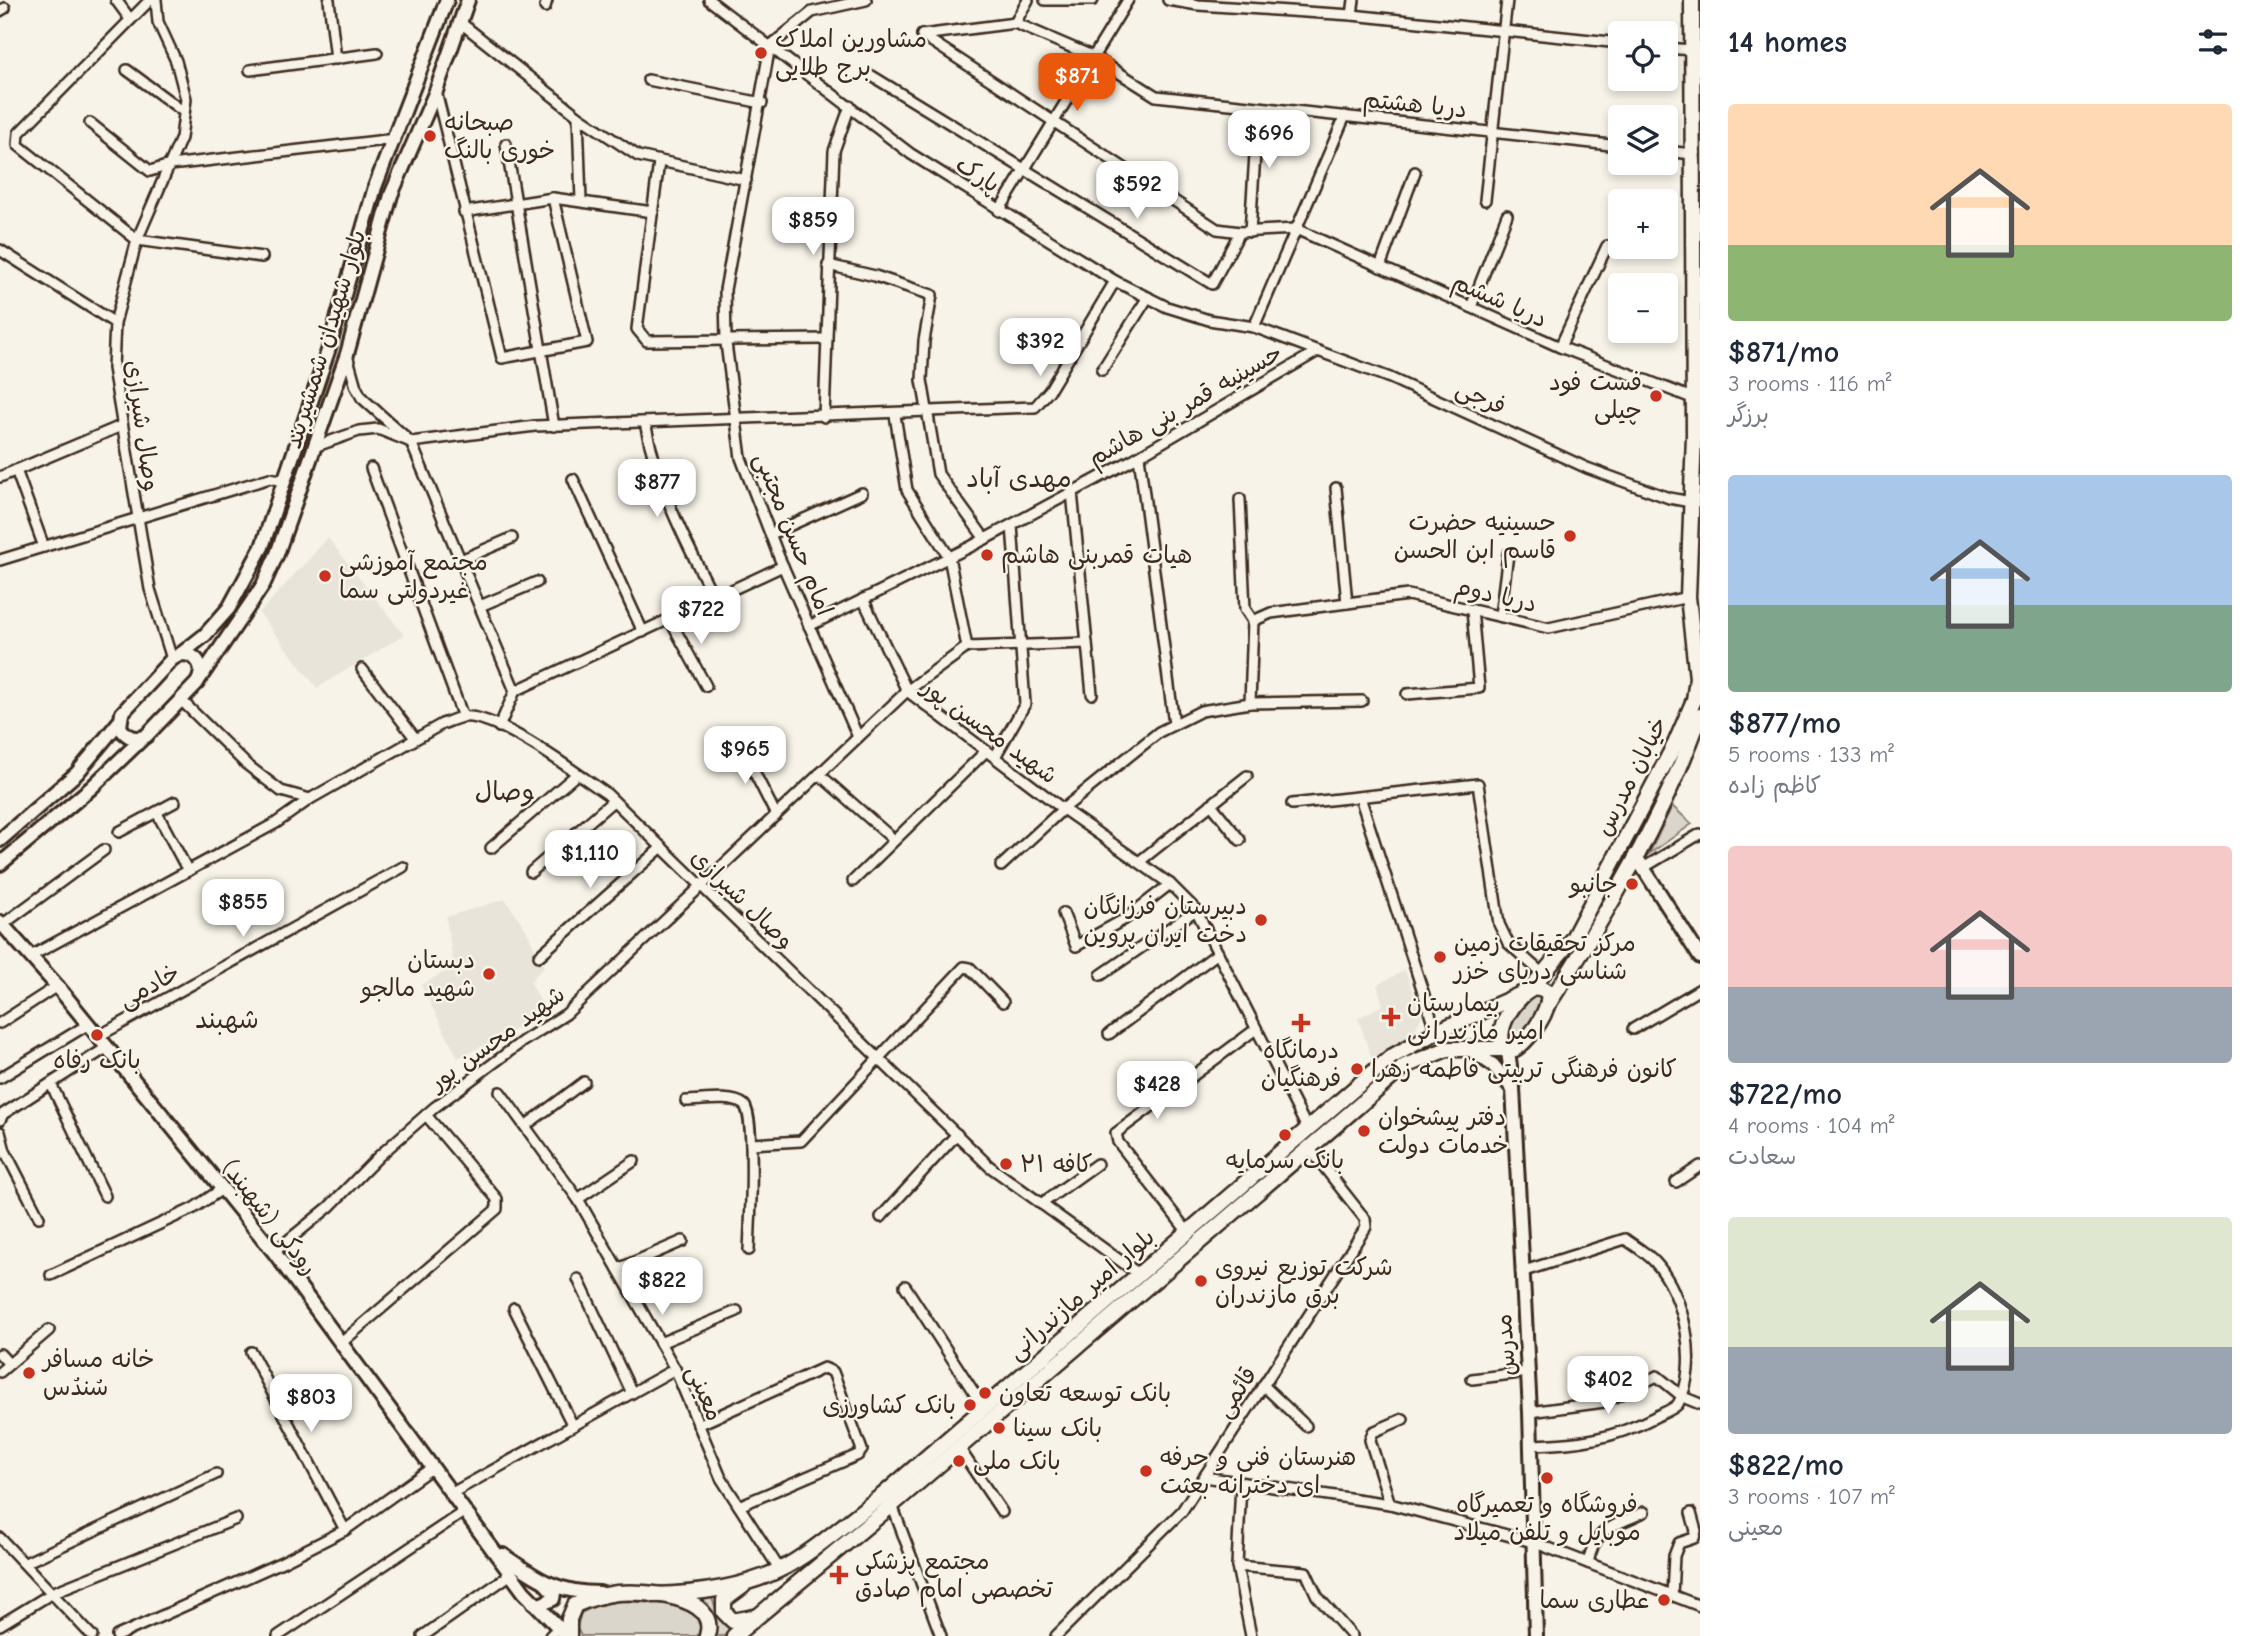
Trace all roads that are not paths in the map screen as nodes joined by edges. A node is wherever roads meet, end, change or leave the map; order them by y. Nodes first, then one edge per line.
1 (116, 0) edge
2 (150, 0) edge
3 (156, 0) edge
4 (329, 0) edge
5 (468, 0) edge
6 (709, 0) edge
7 (866, 0) edge
8 (1028, 0) edge
9 (1045, 0) edge
10 (1093, 0) edge
11 (1128, 0) edge
12 (1168, 0) edge
13 (1354, 0) edge
14 (1507, 0) edge
15 (1692, 0) edge
16 (444, 3) edge
17 (1199, 3) edge
18 (1352, 15) junction
19 (130, 19) junction
20 (461, 23) junction
21 (1015, 23) junction
22 (1504, 32) junction
23 (1608, 42) edge
24 (770, 46) junction
25 (1678, 49) edge
26 (1692, 50) junction
27 (377, 53) dead end
28 (1094, 57) junction
29 (336, 59) junction
30 (128, 70) dead end
31 (250, 70) dead end
32 (872, 76) dead end
33 (648, 80) dead end
34 (436, 91) junction
35 (762, 103) junction
36 (849, 106) junction
37 (1258, 107) junction
38 (184, 112) junction
39 (578, 116) junction
40 (1345, 116) junction
41 (90, 123) dead end
42 (1053, 124) junction
43 (1492, 132) junction
44 (395, 139) junction
45 (506, 144) dead end
46 (1608, 145) edge
47 (1678, 152) edge
48 (1692, 154) junction
49 (659, 162) junction
50 (170, 165) junction
51 (1025, 169) junction
52 (1415, 172) dead end
53 (746, 180) junction
54 (553, 198) junction
55 (1485, 200) dead end
56 (581, 201) junction
57 (516, 202) junction
58 (999, 211) junction
59 (464, 212) junction
60 (653, 212) junction
61 (1507, 215) dead end
62 (1296, 229) junction
63 (1240, 232) junction
64 (1250, 232) junction
65 (137, 240) junction
66 (1607, 246) dead end
67 (0, 250) edge
68 (262, 257) dead end
69 (828, 265) junction
70 (1380, 267) junction
71 (1115, 281) junction
72 (1148, 298) junction
73 (1471, 307) junction
74 (115, 323) junction
75 (1254, 327) junction
76 (827, 339) junction
77 (726, 342) junction
78 (1560, 347) junction
79 (544, 351) junction
80 (1318, 351) junction
81 (346, 354) junction
82 (1102, 370) dead end
83 (1692, 398) junction
84 (927, 413) junction
85 (895, 415) junction
86 (824, 417) junction
87 (736, 420) junction
88 (645, 423) junction
89 (121, 426) junction
90 (554, 426) junction
91 (411, 442) junction
92 (314, 447) junction
93 (1139, 456) junction
94 (371, 468) dead end
95 (16, 470) junction
96 (0, 477) edge
97 (573, 479) dead end
98 (285, 481) junction
99 (1336, 488) dead end
100 (1072, 492) junction
101 (862, 493) dead end
102 (1240, 499) dead end
103 (1691, 502) junction
104 (136, 519) junction
105 (1696, 523) edge
106 (1012, 525) junction
107 (771, 534) junction
108 (512, 538) dead end
109 (985, 539) junction
110 (44, 547) junction
111 (1690, 549) junction
112 (1508, 554) dead end
113 (949, 557) junction
114 (0, 560) edge
115 (461, 560) junction
116 (1700, 562) edge
117 (783, 566) junction
118 (537, 582) dead end
119 (1688, 597) junction
120 (715, 599) junction
121 (863, 599) junction
122 (1347, 603) junction
123 (480, 606) junction
124 (1472, 610) junction
125 (1500, 616) junction
126 (670, 620) junction
127 (1253, 621) junction
128 (809, 626) junction
129 (643, 632) junction
130 (1087, 642) junction
131 (967, 647) junction
132 (1021, 647) junction
133 (176, 657) junction
134 (1700, 658) edge
135 (362, 669) dead end
136 (200, 678) junction
137 (1697, 678) junction
138 (706, 686) dead end
139 (515, 691) junction
140 (907, 691) junction
141 (1093, 694) dead end
142 (1407, 694) dead end
143 (181, 700) junction
144 (1362, 701) dead end
145 (1250, 704) junction
146 (1700, 716) edge
147 (463, 717) junction
148 (120, 722) junction
149 (1174, 724) junction
150 (499, 727) junction
151 (146, 736) junction
152 (858, 737) junction
153 (415, 738) junction
154 (740, 744) dead end
155 (986, 751) junction
156 (995, 757) junction
157 (577, 774) junction
158 (819, 774) junction
159 (1247, 776) dead end
160 (1360, 797) junction
161 (310, 799) junction
162 (613, 801) junction
163 (175, 802) dead end
164 (1211, 804) junction
165 (1292, 804) dead end
166 (1063, 809) junction
167 (157, 813) junction
168 (776, 815) junction
169 (120, 832) dead end
170 (1700, 834) edge
171 (894, 840) junction
172 (1240, 840) dead end
173 (0, 841) edge
174 (662, 847) junction
175 (491, 848) dead end
176 (104, 850) dead end
177 (1639, 861) junction
178 (1140, 862) junction
179 (0, 864) edge
180 (1001, 866) dead end
181 (403, 867) dead end
182 (188, 871) junction
183 (531, 872) dead end
184 (853, 881) dead end
185 (1170, 884) junction
186 (701, 885) junction
187 (1196, 910) junction
188 (1063, 913) dead end
189 (1, 923) edge
190 (1217, 953) junction
191 (1699, 953) edge
192 (31, 956) junction
193 (538, 956) dead end
194 (1101, 975) dead end
195 (1544, 975) junction
196 (57, 986) junction
197 (1700, 989) edge
198 (1528, 990) junction
199 (1003, 1002) dead end
200 (1549, 1003) junction
201 (0, 1023) edge
202 (87, 1025) junction
203 (1454, 1025) junction
204 (1256, 1029) junction
205 (1633, 1030) dead end
206 (1436, 1032) junction
207 (1109, 1034) dead end
208 (97, 1037) junction
209 (106, 1048) junction
210 (1462, 1048) junction
211 (1506, 1051) junction
212 (880, 1059) junction
213 (0, 1078) edge
214 (584, 1082) dead end
215 (51, 1084) junction
216 (1513, 1088) junction
217 (500, 1092) dead end
218 (686, 1101) dead end
219 (426, 1115) junction
220 (0, 1120) edge
221 (525, 1126) junction
222 (1307, 1128) junction
223 (0, 1132) edge
224 (957, 1134) junction
225 (751, 1144) junction
226 (1310, 1149) junction
227 (634, 1161) dead end
228 (1097, 1164) dead end
229 (1700, 1167) edge
230 (1676, 1182) dead end
231 (222, 1189) junction
232 (105, 1196) dead end
233 (578, 1199) junction
234 (1041, 1204) junction
235 (39, 1217) dead end
236 (881, 1217) dead end
237 (1187, 1231) junction
238 (683, 1241) dead end
239 (749, 1250) dead end
240 (274, 1252) junction
241 (618, 1269) junction
242 (1521, 1272) junction
243 (51, 1275) dead end
244 (1140, 1275) junction
245 (578, 1279) dead end
246 (905, 1286) dead end
247 (514, 1308) dead end
248 (737, 1311) dead end
249 (49, 1330) dead end
250 (660, 1343) junction
251 (340, 1344) junction
252 (251, 1352) dead end
253 (0, 1354) edge
254 (9, 1364) junction
255 (675, 1369) junction
256 (0, 1372) edge
257 (1528, 1372) junction
258 (1472, 1379) dead end
259 (1264, 1385) junction
260 (632, 1393) junction
261 (1683, 1397) junction
262 (1700, 1404) edge
263 (985, 1408) junction
264 (1530, 1412) junction
265 (1403, 1419) dead end
266 (698, 1425) junction
267 (573, 1426) junction
268 (1306, 1426) dead end
269 (1531, 1445) junction
270 (960, 1448) junction
271 (433, 1467) junction
272 (216, 1474) dead end
273 (1204, 1477) junction
274 (1241, 1483) junction
275 (452, 1493) junction
276 (1390, 1504) junction
277 (892, 1505) junction
278 (739, 1506) junction
279 (465, 1511) junction
280 (1002, 1512) dead end
281 (1644, 1512) dead end
282 (1691, 1513) dead end
283 (236, 1518) dead end
284 (345, 1530) junction
285 (0, 1538) edge
286 (1533, 1542) junction
287 (494, 1549) junction
288 (25, 1563) junction
289 (1588, 1563) junction
290 (1237, 1566) junction
291 (780, 1570) junction
292 (511, 1574) junction
293 (756, 1579) junction
294 (546, 1584) junction
295 (54, 1592) junction
296 (617, 1593) junction
297 (654, 1595) junction
298 (1672, 1595) junction
299 (533, 1601) junction
300 (1700, 1606) edge
301 (761, 1614) junction
302 (0, 1625) edge
303 (561, 1634) edge
304 (92, 1636) edge
305 (117, 1636) edge
306 (278, 1636) edge
307 (423, 1636) edge
308 (707, 1636) edge
309 (734, 1636) edge
310 (941, 1636) edge
311 (1056, 1636) edge
312 (1251, 1636) edge
313 (1352, 1636) edge
314 (1536, 1636) edge

1 - 19 street
2 - 19 street
3 - 38 street, وصال شیرازی
4 - 29 street
5 - 20 main road, بلوار شهیدان شمشیربند
6 - 24 street, پارک
7 - 24 street
8 - 21 street
9 - 10 street
11 - 28 street
12 - 17 street
13 - 18 street
14 - 22 street
15 - 26 main road, خیابان مدرس
16 - 44 main road, بلوار شهیدان شمشیربند
17 - 18 street
18 - 22 street
19 - 65 street
20 - 34 main road, بلوار شهیدان شمشیربند
20 - 39 street
21 - 28 street, دریا هشتم
21 - 42 street
22 - 23 street
22 - 43 street
24 - 35 street, امام حسن مجتبی
24 - 36 street, پارک
25 - 26 street
26 - 48 main road, خیابان مدرس
27 - 29 street
28 - 37 street, دریا هشتم
28 - 42 street
29 - 31 street
30 - 38 street
32 - 51 street
33 - 35 street
34 - 59 street
34 - 81 main road, بلوار شهیدان شمشیربند
35 - 53 street, امام حسن مجتبی
36 - 58 street, پارک
36 - 69 street
37 - 40 street, دریا هشتم
37 - 64 street
38 - 50 street, وصال شیرازی
39 - 49 street
39 - 56 street
40 - 43 street, دریا هشتم
40 - 62 street
41 - 50 street
42 - 51 street
42 - 63 street
43 - 46 street, دریا هشتم
43 - 55 street
44 - 50 street
44 - 98 main road, بلوار شهیدان شمشیربند
45 - 57 street
47 - 48 street
48 - 83 main road, خیابان مدرس
49 - 53 street
49 - 60 street
50 - 65 street, وصال شیرازی
51 - 58 street
51 - 63 street
52 - 70 street
53 - 77 street, امام حسن مجتبی
54 - 56 street
54 - 57 street
54 - 79 street
56 - 60 street
57 - 59 street
57 - 79 street
58 - 71 street, پارک
59 - 79 street
60 - 77 street
61 - 73 street
62 - 64 street
62 - 70 street, دریا ششم
62 - 75 street
63 - 64 street
65 - 68 street
65 - 74 street, وصال شیرازی
66 - 78 street
67 - 74 street
69 - 76 street
69 - 84 street
70 - 73 street, دریا ششم
71 - 72 street, پارک
71 - 84 street
72 - 75 street, پارک
72 - 82 street
73 - 78 street, دریا ششم
74 - 89 street, وصال شیرازی
75 - 80 street, فرجی
76 - 77 street
76 - 86 street
77 - 87 street, امام حسن مجتبی
78 - 83 street, دریا ششم
79 - 90 street
80 - 93 street, حسینیه قمر بنی هاشم
80 - 103 street, فرجی
81 - 91 street
81 - 92 main road, بلوار شهیدان شمشیربند
83 - 103 main road, خیابان مدرس
84 - 85 street
84 - 109 street
85 - 86 street
85 - 113 street
86 - 87 street
87 - 88 street
87 - 107 street, امام حسن مجتبی
88 - 90 street
88 - 120 street
89 - 95 street
89 - 104 street, وصال شیرازی
90 - 91 street
91 - 92 street
91 - 115 street
92 - 136 main road, بلوار شهیدان شمشیربند
93 - 100 street, حسینیه قمر بنی هاشم
93 - 149 street
94 - 147 street
95 - 96 street
95 - 110 street
97 - 129 street
98 - 104 street
98 - 133 main road, بلوار شهیدان شمشیربند
99 - 122 street
100 - 106 street, حسینیه قمر بنی هاشم
100 - 130 street
101 - 107 street
102 - 127 street
103 - 105 main road, خیابان مدرس
104 - 110 street
104 - 133 street, وصال شیرازی
105 - 111 main road, خیابان مدرس
106 - 109 street, حسینیه قمر بنی هاشم
106 - 132 street
107 - 117 street, امام حسن مجتبی
108 - 115 street
109 - 113 street, حسینیه قمر بنی هاشم
110 - 114 street
111 - 116 main road
111 - 119 main road, خیابان مدرس
112 - 125 street
113 - 121 street, حسینیه قمر بنی هاشم
113 - 131 street
115 - 123 street
117 - 120 street
117 - 128 street, امام حسن مجتبی
118 - 123 street
119 - 125 street, دریا دوم
119 - 137 main road, خیابان مدرس
120 - 126 street
121 - 128 street, حسینیه قمر بنی هاشم
121 - 140 street
122 - 124 street, دریا دوم
122 - 127 street, دریا دوم
123 - 139 street
124 - 125 street, دریا دوم
124 - 142 street
126 - 129 street
126 - 138 street
127 - 145 street
128 - 152 street, امام حسن مجتبی
129 - 139 street
130 - 132 street
130 - 141 street
131 - 132 street
131 - 140 street
132 - 156 street
133 - 136 main road
133 - 148 main road, بلوار شهیدان شمشیربند
134 - 137 main road
135 - 153 street
136 - 143 main road, بلوار شهیدان شمشیربند
137 - 195 main road, خیابان مدرس
139 - 150 street
140 - 152 street, شهید محسن پور
140 - 155 street, شهید محسن پور
143 - 151 main road, بلوار شهیدان شمشیربند
143 - 161 street
144 - 145 street
145 - 149 street
146 - 177 main road, خیابان مدرس
147 - 150 street, وصال شیرازی
147 - 153 street
148 - 151 main road
148 - 173 main road
149 - 166 street
150 - 157 street, وصال شیرازی
151 - 179 main road
152 - 158 street, شهید محسن پور
153 - 161 street
154 - 168 street
155 - 156 street, شهید محسن پور
155 - 171 street
156 - 166 street, شهید محسن پور
157 - 162 street, وصال شیرازی
157 - 175 street
158 - 168 street, شهید محسن پور
158 - 171 street
159 - 164 street
160 - 165 street
160 - 195 street
160 - 206 street
161 - 182 street
162 - 174 street, وصال شیرازی
162 - 183 street
163 - 167 street
164 - 172 street
164 - 178 street
166 - 178 street, شهید محسن پور
166 - 180 street
167 - 169 street
167 - 182 street
168 - 186 street, شهید محسن پور
170 - 177 street
171 - 184 street
174 - 186 street, وصال شیرازی
174 - 193 street
176 - 189 street
177 - 191 main road
177 - 200 main road, خیابان مدرس
178 - 185 street, شهید محسن پور
181 - 208 street, خادمی
182 - 192 street
185 - 187 street, شهید محسن پور
185 - 188 street
186 - 212 street, وصال شیرازی
186 - 219 street, شهید محسن پور
187 - 190 street, شهید محسن پور
187 - 194 street
189 - 192 main road, رودکی (شهبند)
190 - 204 street, شهید محسن پور
190 - 207 street
192 - 196 main road, رودکی (شهبند)
195 - 198 main road, خیابان مدرس
196 - 201 street
196 - 202 main road, رودکی (شهبند)
197 - 205 street
198 - 200 main road
198 - 203 main road, بلوار امیر مازندرانی
198 - 211 main road
199 - 212 street
200 - 211 main road, خیابان مدرس
202 - 208 main road, رودکی (شهبند)
202 - 213 street
203 - 206 main road, بلوار امیر مازندرانی
203 - 210 main road
204 - 222 street, شهید محسن پور
204 - 237 street
206 - 222 main road, بلوار امیر مازندرانی
208 - 209 main road, رودکی (شهبند)
209 - 215 street
209 - 231 main road, رودکی (شهبند)
210 - 211 main road, بلوار امیر مازندرانی
210 - 216 main road
210 - 226 main road, بلوار امیر مازندرانی
211 - 216 main road, مدرس
212 - 224 street, وصال شیرازی
212 - 225 street
214 - 221 street
215 - 220 street
215 - 232 street
216 - 242 main road, مدرس
217 - 221 street, معینی
218 - 225 street
219 - 240 street, شهید محسن پور
219 - 251 street
221 - 233 street, معینی
222 - 237 main road, بلوار امیر مازندرانی
223 - 235 street
224 - 234 street, وصال شیرازی
224 - 236 street
225 - 239 street
226 - 259 street, قائمی
226 - 270 main road, بلوار امیر مازندرانی
227 - 233 street
228 - 234 street
229 - 230 street
231 - 240 main road, رودکی (شهبند)
231 - 243 street
233 - 241 street, معینی
234 - 244 street, وصال شیرازی
237 - 244 main road, بلوار امیر مازندرانی
238 - 241 street
240 - 251 main road, رودکی (شهبند)
241 - 250 street, معینی
242 - 257 main road, مدرس
242 - 261 street
244 - 263 main road, بلوار امیر مازندرانی
245 - 260 street
246 - 263 street
247 - 267 street
248 - 250 street
249 - 254 street
250 - 255 street, معینی
251 - 271 main road, رودکی (شهبند)
252 - 284 street
253 - 254 street
254 - 256 street
255 - 260 street
255 - 266 street, معینی
257 - 258 street
257 - 264 main road, مدرس
259 - 268 street
259 - 273 street, قائمی
260 - 267 street
261 - 262 street
261 - 264 street
261 - 269 street
263 - 291 main road, بلوار امیر مازندرانی
264 - 269 main road, مدرس
265 - 276 street
266 - 278 street, معینی
266 - 278 street
267 - 275 street
269 - 286 main road, مدرس
270 - 277 main road, بلوار امیر مازندرانی
270 - 280 street
271 - 275 main road, رودکی (شهبند)
271 - 284 street
272 - 288 street
273 - 274 street
273 - 311 street, قائمی
274 - 276 street
274 - 290 street
275 - 279 main road, رودکی (شهبند)
276 - 286 street
277 - 301 main road, بلوار امیر مازندرانی
277 - 310 street
278 - 291 street, معینی
279 - 287 main road, رودکی (شهبند)
279 - 306 street
281 - 289 street
282 - 298 street
283 - 295 street
284 - 305 street
285 - 288 street
286 - 289 street
286 - 314 main road, مدرس
287 - 292 main road, رودکی (شهبند)
287 - 294 main road, رودکی (شهبند)
288 - 295 street
289 - 298 street
290 - 312 street
290 - 313 street
291 - 293 main road, بلوار امیر مازندرانی
292 - 299 main road, رودکی (شهبند)
292 - 307 street
293 - 297 main road, بلوار امیر مازندرانی
293 - 301 main road
294 - 296 main road, رودکی (شهبند)
294 - 299 main road
295 - 302 street
295 - 304 street
296 - 297 main road
296 - 303 main road
297 - 308 main road
298 - 300 street
299 - 303 main road, رودکی (شهبند)
301 - 309 main road, بلوار امیر مازندرانی

